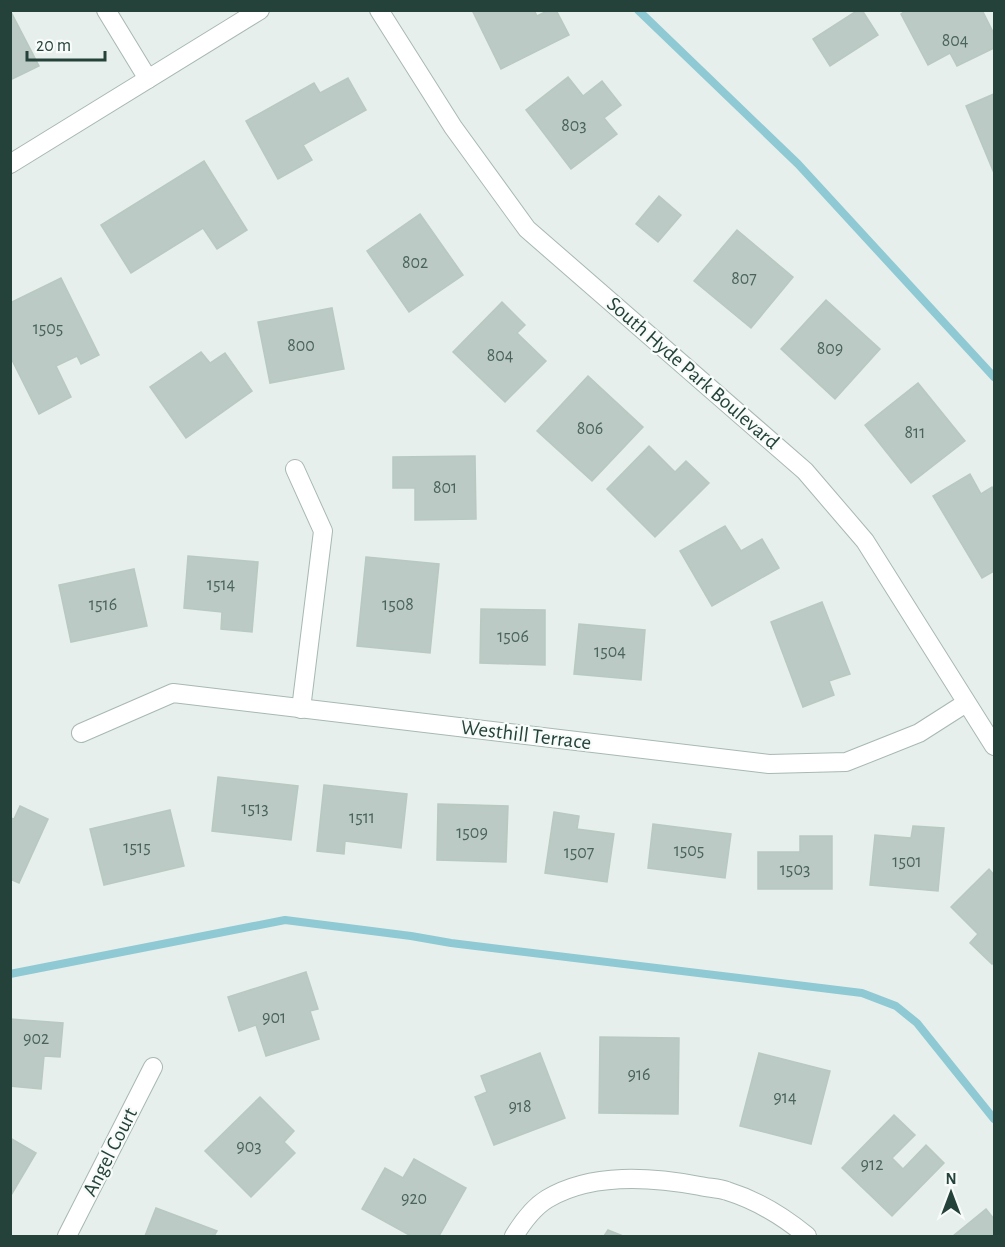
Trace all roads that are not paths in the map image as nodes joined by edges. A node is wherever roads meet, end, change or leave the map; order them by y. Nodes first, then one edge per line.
1 (106, 10) edge
2 (260, 10) edge
3 (379, 10) edge
4 (148, 79) junction
5 (10, 164) edge
6 (295, 469) dead end
7 (966, 703) junction
8 (301, 709) junction
9 (81, 733) dead end
10 (994, 746) edge
11 (153, 1067) dead end
12 (67, 1236) edge
13 (514, 1236) edge
14 (807, 1236) edge

1 - 4 street
2 - 4 street
3 - 7 street, South Hyde Park Boulevard
4 - 5 street
6 - 8 street
7 - 8 street, Westhill Terrace
7 - 10 street, South Hyde Park Boulevard
8 - 9 street, Westhill Terrace
11 - 12 street, Angel Court
13 - 14 street

